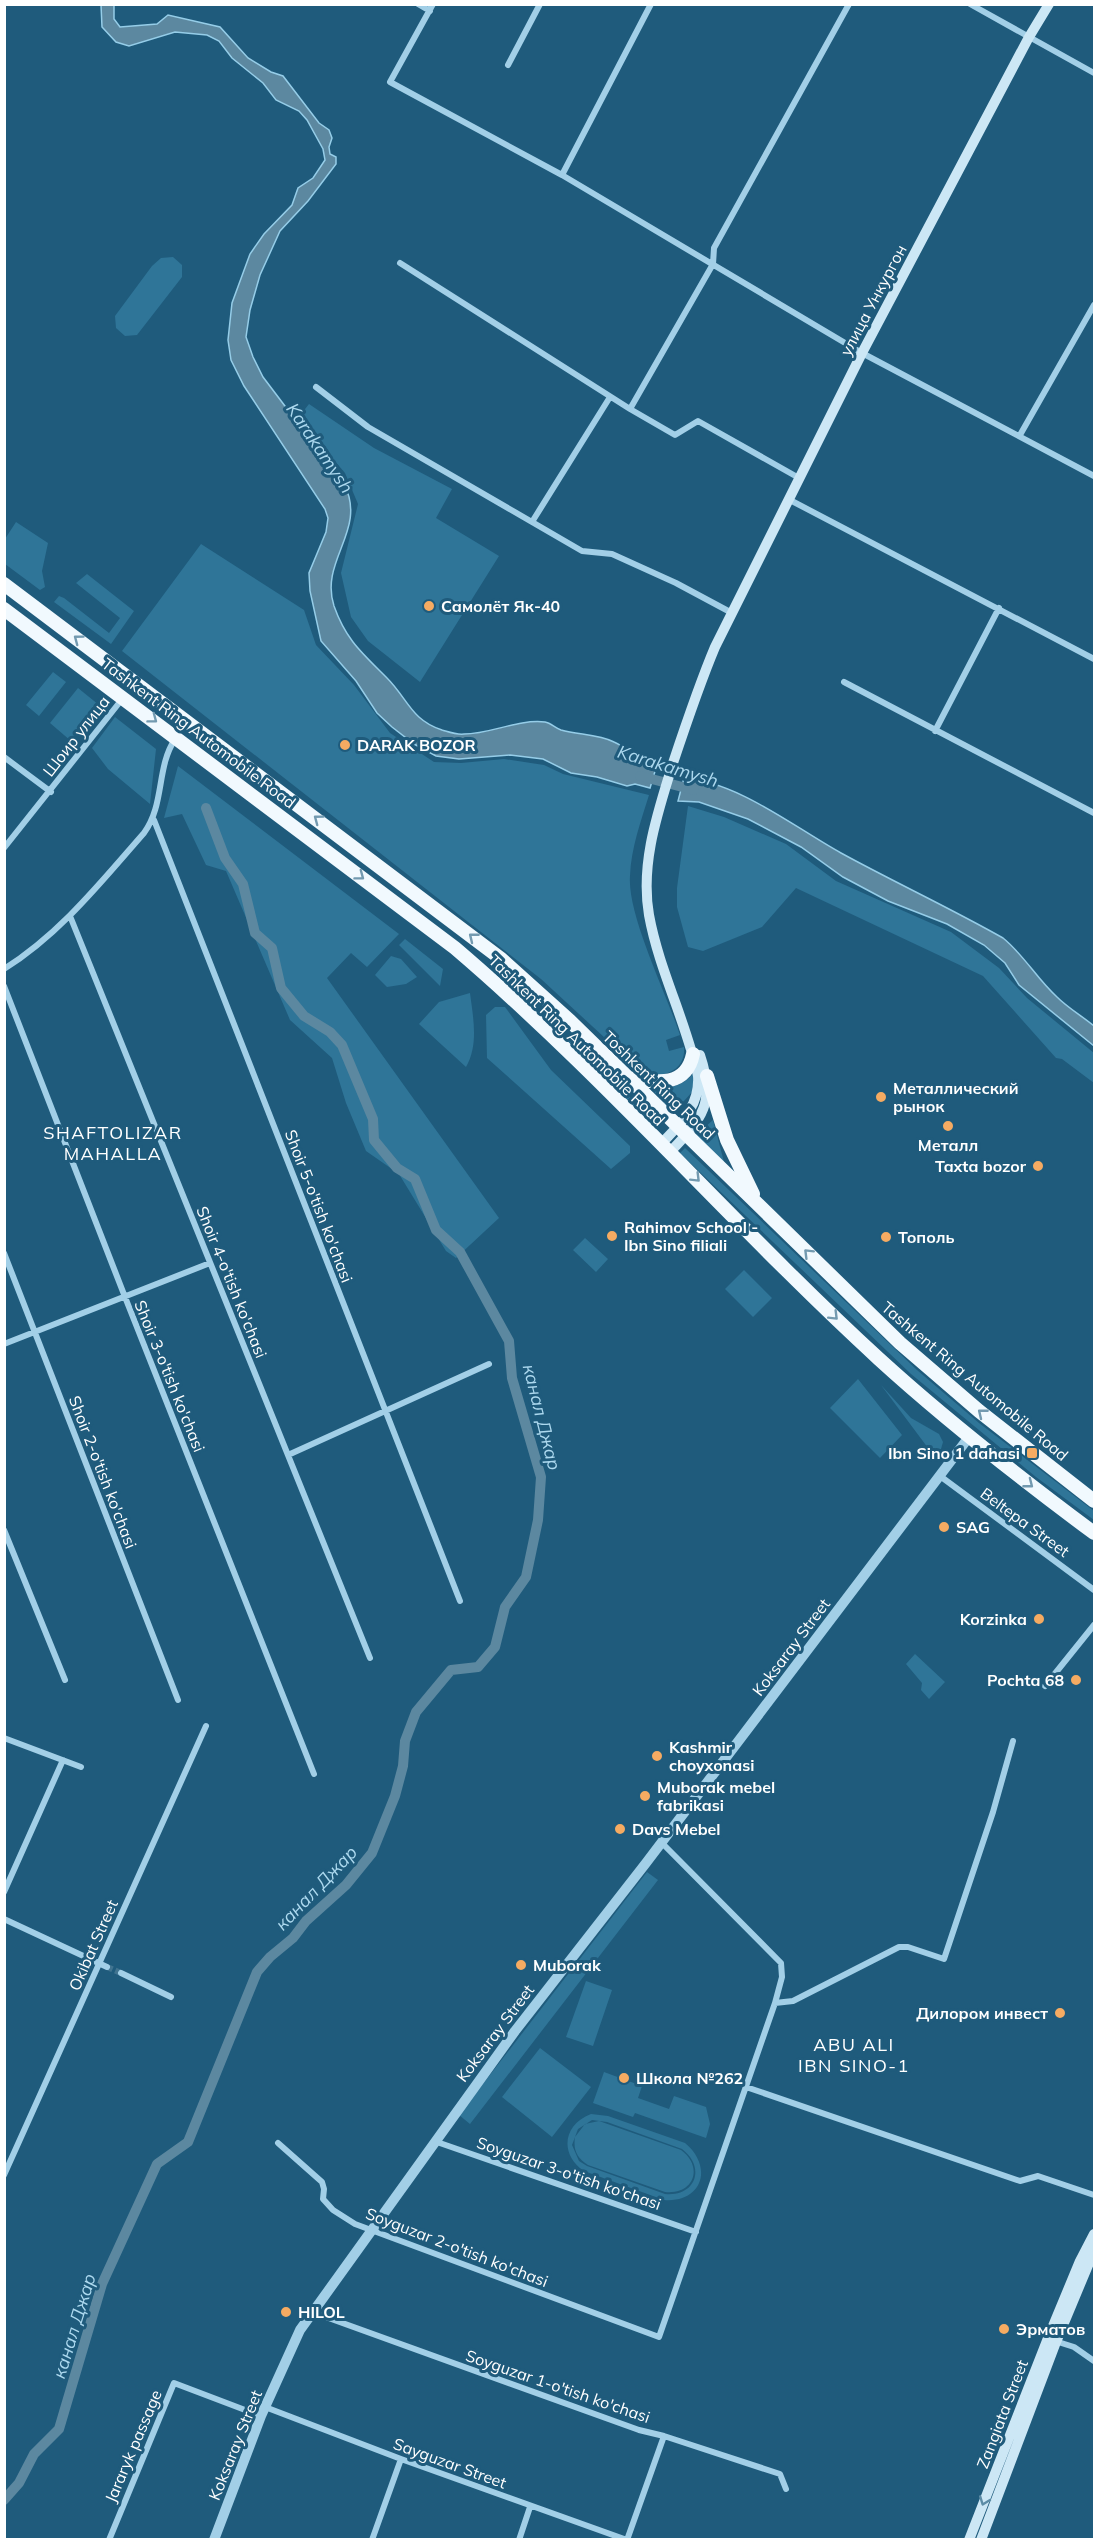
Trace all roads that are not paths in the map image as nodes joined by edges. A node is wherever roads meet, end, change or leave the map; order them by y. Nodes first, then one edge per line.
1 (418, 4) edge
2 (540, 4) edge
3 (651, 4) edge
4 (849, 4) edge
5 (970, 4) edge
6 (1049, 4) edge
7 (431, 8) edge
8 (1029, 37) junction
9 (508, 65) dead end
10 (1095, 73) edge
11 (562, 175) junction
12 (400, 263) dead end
13 (713, 264) junction
14 (1095, 305) edge
15 (862, 352) junction
16 (316, 387) dead end
17 (610, 397) junction
18 (630, 410) junction
19 (1020, 435) junction
20 (1095, 476) edge
21 (799, 478) junction
22 (788, 499) junction
23 (532, 522) junction
24 (4, 584) edge
25 (999, 608) junction
26 (4, 609) edge
27 (732, 613) junction
28 (1095, 659) edge
29 (844, 682) dead end
30 (124, 697) junction
31 (935, 731) junction
32 (177, 737) junction
33 (4, 757) edge
34 (51, 792) junction
35 (662, 810) junction
36 (1095, 813) edge
37 (154, 820) junction
38 (4, 848) edge
39 (70, 916) junction
40 (4, 969) edge
41 (4, 986) edge
42 (534, 987) junction
43 (520, 1004) junction
44 (693, 1054) junction
45 (707, 1076) junction
46 (628, 1078) junction
47 (682, 1131) junction
48 (666, 1148) junction
49 (760, 1206) junction
50 (4, 1253) edge
51 (210, 1263) junction
52 (125, 1297) junction
53 (34, 1332) junction
54 (4, 1344) edge
55 (489, 1364) dead end
56 (385, 1411) junction
57 (969, 1437) junction
58 (288, 1455) junction
59 (940, 1476) junction
60 (1095, 1501) edge
61 (4, 1530) edge
62 (1095, 1533) edge
63 (1095, 1590) edge
64 (460, 1601) dead end
65 (1095, 1625) edge
66 (370, 1658) dead end
67 (65, 1680) dead end
68 (1045, 1686) dead end
69 (178, 1700) dead end
70 (206, 1726) dead end
71 (4, 1738) edge
72 (1013, 1741) dead end
73 (63, 1760) junction
74 (81, 1767) dead end
75 (315, 1774) dead end
76 (661, 1842) junction
77 (4, 1892) edge
78 (4, 1919) edge
79 (99, 1963) junction
80 (107, 1967) tunnel mouth
81 (121, 1973) tunnel mouth
82 (171, 1997) dead end
83 (775, 2003) junction
84 (746, 2087) junction
85 (434, 2141) junction
86 (278, 2143) dead end
87 (4, 2175) edge
88 (1095, 2195) edge
89 (371, 2231) junction
90 (696, 2232) junction
91 (1095, 2234) edge
92 (1095, 2251) edge
93 (312, 2312) junction
94 (1052, 2340) junction
95 (1095, 2361) edge
96 (263, 2411) junction
97 (664, 2436) junction
98 (400, 2460) junction
99 (786, 2489) dead end
100 (530, 2506) junction
101 (619, 2538) edge
102 (109, 2540) edge
103 (214, 2540) edge
104 (372, 2540) edge
105 (519, 2540) edge
106 (627, 2540) edge
107 (969, 2540) edge
108 (981, 2540) edge

1 - 7 street
2 - 9 street
3 - 11 street
4 - 13 street
5 - 8 street
6 - 8 main road, улица Ункургон
7 - 11 street
8 - 10 street
8 - 15 main road, улица Ункургон
11 - 13 street
12 - 17 street
13 - 15 street
13 - 18 street
14 - 19 street
15 - 19 street
15 - 21 main road, улица Ункургон
16 - 23 street
17 - 18 street
17 - 23 street
18 - 21 street
19 - 20 street
21 - 22 main road, улица Ункургон
22 - 25 street
22 - 27 main road, улица Ункургон
23 - 27 street
42 -> 24 highway, Tashkent Ring Automobile Road
25 - 28 street
25 - 31 street
26 - 30 highway, Tashkent Ring Automobile Road
27 - 35 main road, улица Ункургон
29 - 31 street
30 -> 32 highway, Tashkent Ring Automobile Road
30 - 34 street, Шоир улица
31 - 36 street
32 - 37 street
32 -> 43 highway, Tashkent Ring Automobile Road
33 - 34 street, Шоир улица
34 - 38 street, Шоир улица
35 - 44 main road
35 - 45 main road
37 - 39 street
37 - 56 street, Shoir 5-o'tish ko'chasi
39 - 40 street
39 - 51 street, Shoir 4-o'tish ko'chasi
41 - 52 street, Shoir 3-o'tish ko'chasi
42 - 43 highway
42 - 46 highway, Toshkent Ring Road
43 - 48 highway, Tashkent Ring Automobile Road
44 - 46 highway
44 - 47 main road
45 - 47 main road
45 - 49 highway
46 - 47 highway, Toshkent Ring Road
47 - 48 main road
47 - 49 highway, Toshkent Ring Road
48 -> 57 highway, Tashkent Ring Automobile Road
60 -> 49 highway, Tashkent Ring Automobile Road
50 - 53 street, Shoir 2-o'tish ko'chasi
51 - 52 street
51 - 58 street, Shoir 4-o'tish ko'chasi
52 - 53 street
52 - 75 street, Shoir 3-o'tish ko'chasi
53 - 54 street
53 - 69 street, Shoir 2-o'tish ko'chasi
55 - 56 street
56 - 58 street
56 - 64 street, Shoir 5-o'tish ko'chasi
57 - 59 street, Koksaray Street
57 -> 62 highway, Tashkent Ring Automobile Road
58 - 66 street, Shoir 4-o'tish ko'chasi
59 - 63 street, Beltepa Street
59 - 76 street, Koksaray Street
61 - 67 street
65 - 68 street
70 - 79 street, Okibat Street
71 - 73 street
72 - 83 street
73 - 74 street
73 - 77 street
76 - 83 street
76 - 85 street, Koksaray Street
78 - 79 street
79 - 80 street
79 - 87 street, Okibat Street
81 - 82 street
83 - 84 street
84 - 88 street
84 - 90 street
85 - 89 street, Koksaray Street
85 - 90 street, Soyguzar 3-o'tish ko'chasi
86 - 89 street, Soyguzar 2-o'tish ko'chasi
89 - 90 street, Soyguzar 2-o'tish ko'chasi
89 - 93 street, Koksaray Street
91 - 94 main road, Zangiata Street
92 - 94 main road, Zangiata Street
93 - 96 street, Koksaray Street
93 - 97 street, Soyguzar 1-o'tish ko'chasi
94 - 95 street
94 -> 107 main road, Zangiata Street
94 - 108 main road, Zangiata Street
96 - 98 street, Sayguzar Street
96 - 102 street, Jararyk passage
96 - 103 street, Koksaray Street
97 - 99 street, Soyguzar 1-o'tish ko'chasi
97 - 106 street
98 - 100 street, Sayguzar Street
98 - 104 street
100 - 101 street, Sayguzar Street
100 - 105 street
101 - 106 street, Sayguzar Street

